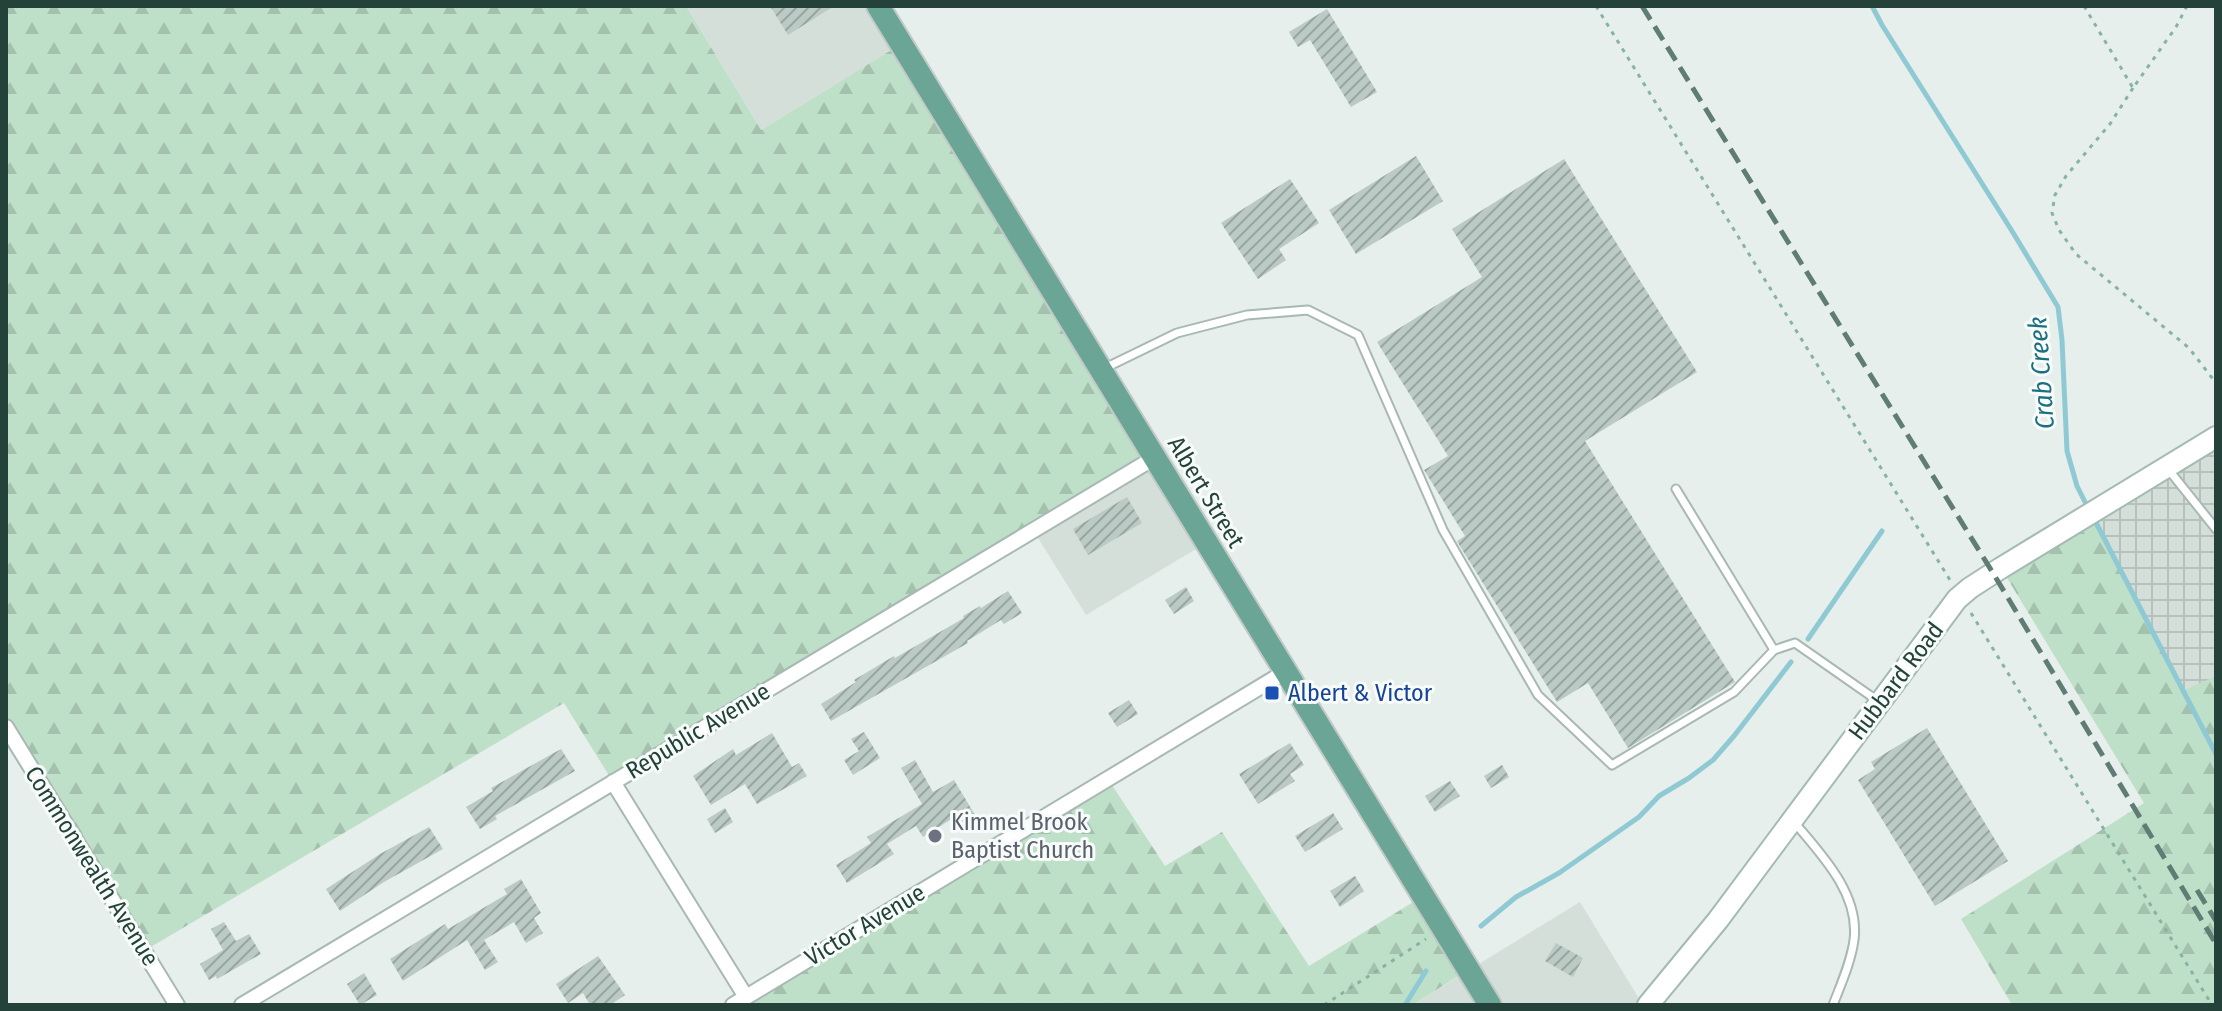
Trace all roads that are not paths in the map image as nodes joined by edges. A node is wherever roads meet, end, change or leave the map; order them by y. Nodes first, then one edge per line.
1 (878, 6) edge
2 (1101, 370) junction
3 (2216, 437) edge
4 (1154, 458) junction
5 (2167, 467) junction
6 (1676, 489) dead end
7 (2216, 529) edge
8 (1774, 650) junction
9 (1285, 672) junction
10 (1879, 702) junction
11 (6, 727) edge
12 (613, 782) junction
13 (1793, 820) junction
14 (739, 1001) edge
15 (177, 1005) edge
16 (242, 1005) edge
17 (1490, 1005) edge
18 (1648, 1005) edge
19 (1833, 1005) edge

1 - 2 main road, Albert Street
2 - 4 main road, Albert Street
2 - 8 lane
3 - 5 street, Hubbard Road
4 - 9 main road, Albert Street
4 - 12 street, Republic Avenue
5 - 7 lane
5 - 10 street, Hubbard Road
6 - 8 lane
8 - 10 lane
9 - 14 street, Victor Avenue
9 - 17 main road, Albert Street
10 - 13 street, Hubbard Road
11 - 15 street, Commonwealth Avenue
12 - 14 street
12 - 16 street, Republic Avenue
13 - 18 street, Hubbard Road
13 - 19 lane

